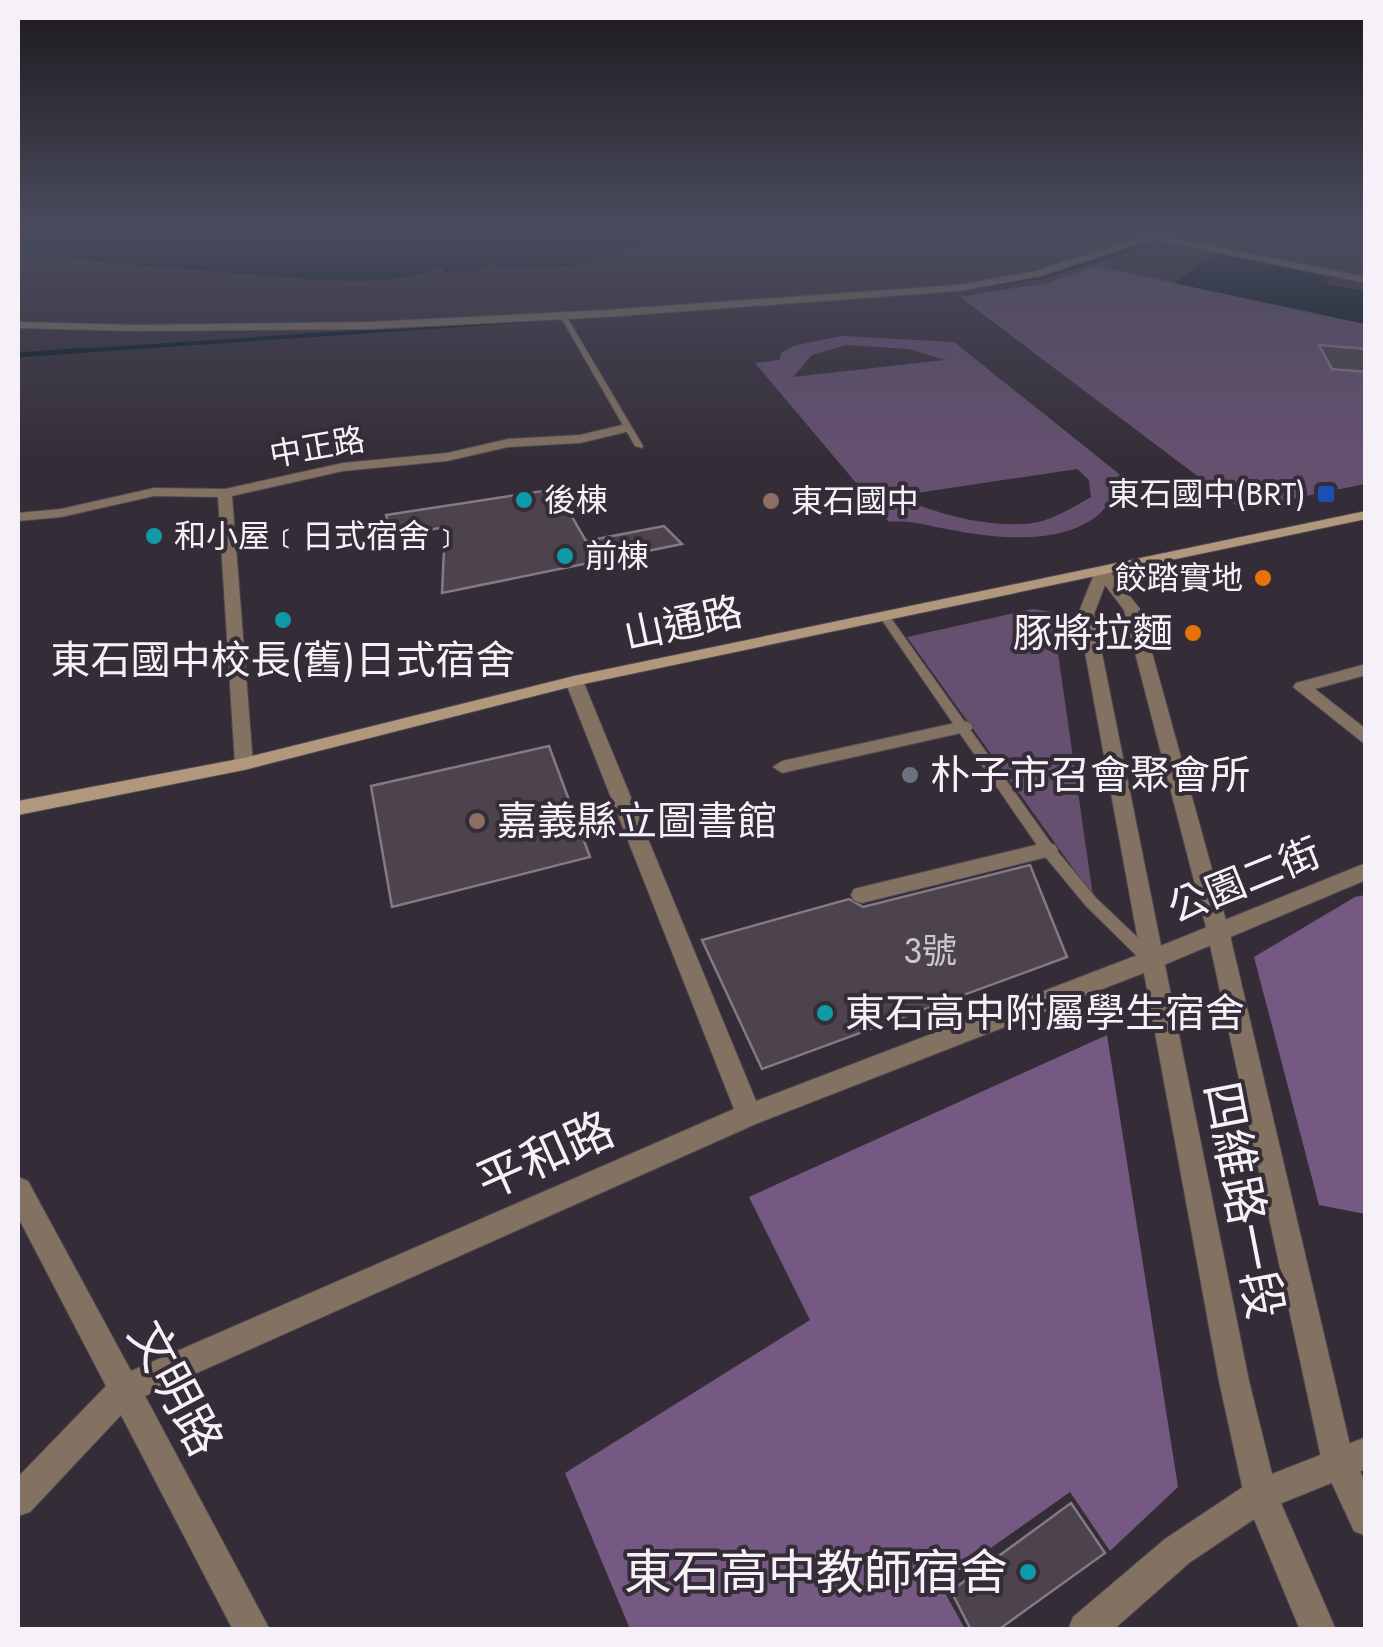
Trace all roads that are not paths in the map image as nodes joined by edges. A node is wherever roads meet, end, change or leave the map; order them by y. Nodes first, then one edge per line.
1 (640, 309) edge
2 (562, 314) junction
3 (18, 325) edge
4 (626, 428) junction
5 (639, 446) dead end
6 (225, 493) junction
7 (18, 517) edge
8 (1363, 518) edge
9 (1103, 572) junction
10 (884, 616) junction
11 (1366, 669) edge
12 (574, 681) junction
13 (964, 727) junction
14 (1366, 739) edge
15 (244, 764) junction
16 (782, 767) dead end
17 (18, 808) edge
18 (1048, 850) junction
19 (1366, 871) edge
20 (862, 895) dead end
21 (1218, 932) junction
22 (1150, 960) junction
23 (749, 1115) junction
24 (18, 1190) edge
25 (123, 1390) junction
26 (1352, 1458) edge
27 (1261, 1495) junction
28 (18, 1500) edge
29 (1366, 1520) edge
30 (252, 1630) edge
31 (1086, 1630) edge
32 (1318, 1630) edge

1 - 2 street
2 - 3 street
2 - 4 lane
4 - 5 lane
4 - 6 street, 中正路
6 - 7 street, 中正路
6 - 15 street
8 - 9 main road, 山通路
9 - 10 main road, 山通路
9 - 21 street, 四維路一段
9 - 22 street, 四維路一段
10 - 12 main road, 山通路
10 - 13 lane
11 - 14 street
12 - 15 main road, 山通路
12 - 23 street
13 - 16 street
13 - 18 lane
15 - 17 main road, 山通路
18 - 20 street
18 - 22 lane
19 - 21 street, 公園二街
21 - 22 street, 公園二街
21 - 26 street, 四維路一段
22 - 23 street, 平和路
22 - 27 street, 四維路一段
23 - 25 street, 平和路
24 - 25 street, 文明路
25 - 28 street, 平和路
25 - 30 street, 文明路
26 - 27 street
26 - 29 street, 四維路一段
27 - 31 street
27 - 32 street, 四維路一段

